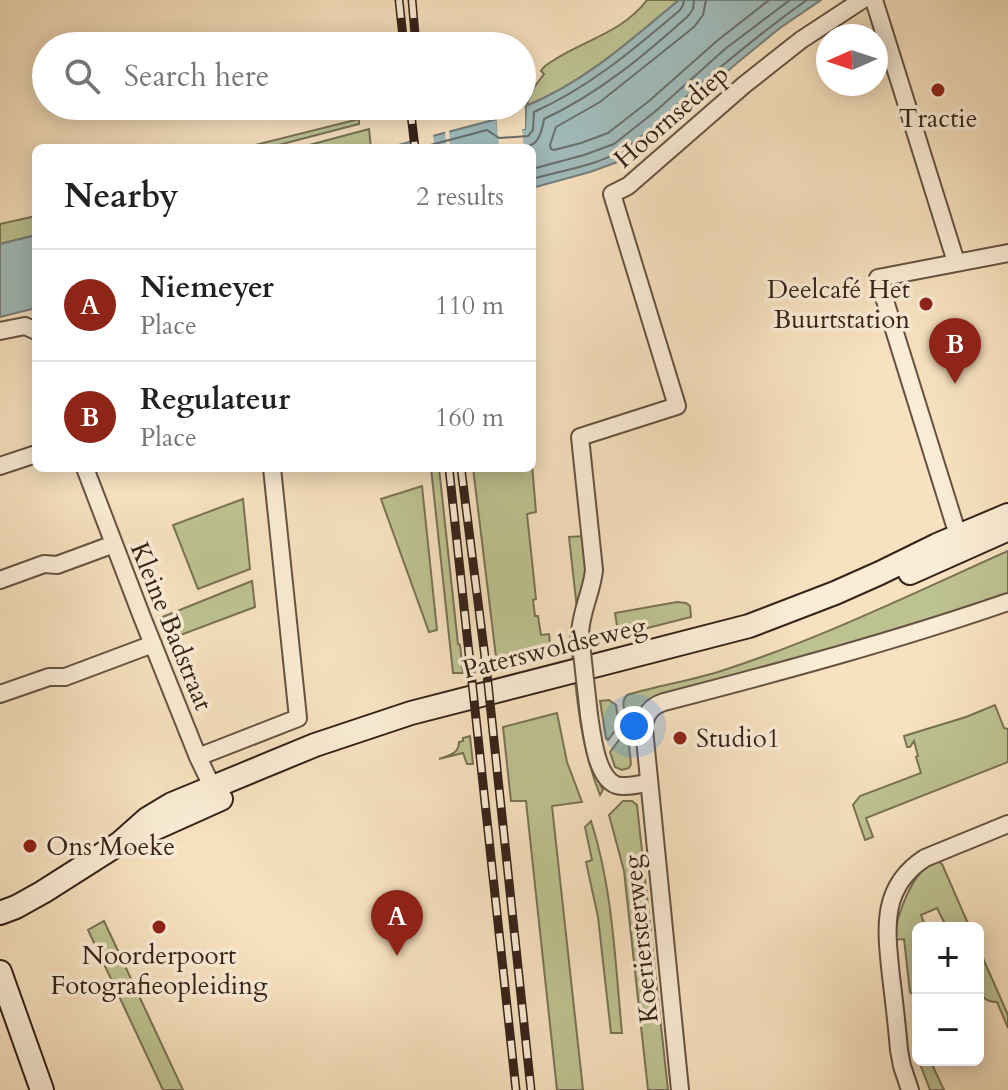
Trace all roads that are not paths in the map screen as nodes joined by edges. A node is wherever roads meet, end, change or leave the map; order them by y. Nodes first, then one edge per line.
1 (862, 0) edge
2 (874, 0) edge
3 (1008, 253) edge
4 (956, 262) junction
5 (32, 329) edge
6 (0, 331) edge
7 (32, 455) edge
8 (0, 466) edge
9 (87, 472) edge
10 (272, 472) edge
11 (1008, 515) edge
12 (1008, 529) edge
13 (960, 543) junction
14 (114, 544) junction
15 (0, 580) edge
16 (1008, 602) edge
17 (153, 644) junction
18 (0, 694) edge
19 (198, 757) junction
20 (648, 783) junction
21 (215, 794) junction
22 (1008, 824) edge
23 (0, 913) edge
24 (0, 972) edge
25 (42, 1090) edge
26 (680, 1090) edge
27 (910, 1090) edge

1 - 20 street, Hoornsediep, bridge
2 - 4 street
3 - 4 street
4 - 13 street
5 - 6 street
7 - 8 street
9 - 14 street, Kleine Badstraat
10 - 19 street
11 - 13 main road, Paterswoldseweg
12 - 13 main road, Paterswoldseweg
13 - 21 main road, Paterswoldseweg
14 - 15 street
14 - 17 street, Kleine Badstraat
16 - 20 street, Koeriersterweg
17 - 18 street
17 - 19 street, Kleine Badstraat
19 - 21 street, Kleine Badstraat
20 - 26 street, Koeriersterweg
21 - 23 main road, Paterswoldseweg
22 - 27 street
24 - 25 main road

